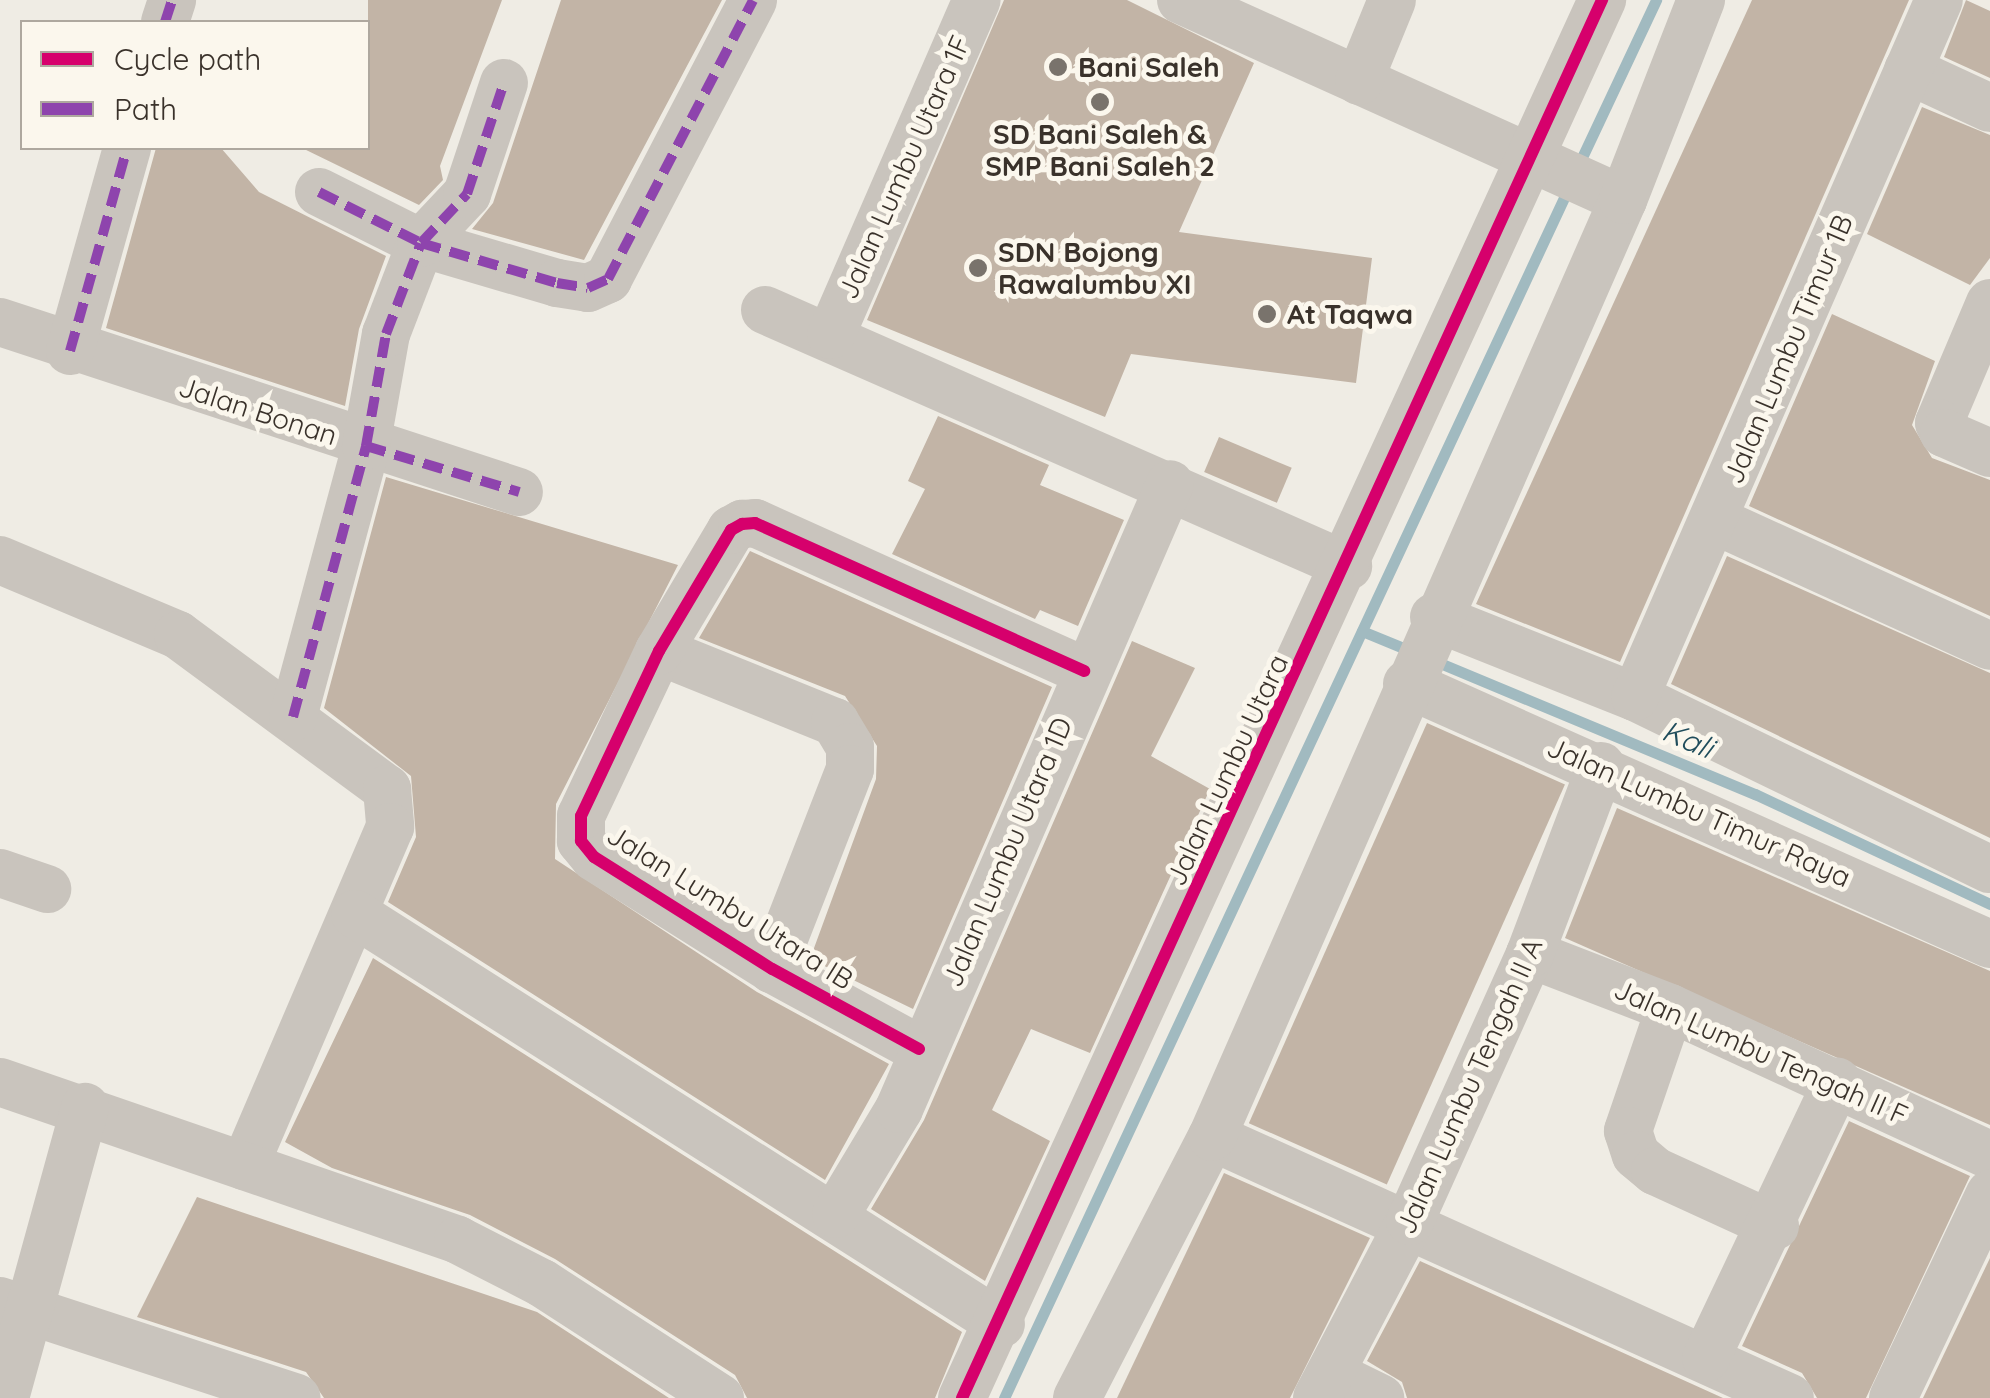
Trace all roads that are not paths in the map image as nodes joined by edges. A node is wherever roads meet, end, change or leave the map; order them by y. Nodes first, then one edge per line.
1 (752, 0) edge
2 (977, 0) edge
3 (1181, 0) edge
4 (1392, 0) edge
5 (1602, 0) edge
6 (1701, 0) edge
7 (1939, 0) edge
8 (1908, 70) junction
9 (1359, 81) junction
10 (504, 83) dead end
11 (1990, 108) edge
12 (125, 150) edge
13 (1581, 180) junction
14 (319, 192) dead end
15 (421, 242) junction
16 (765, 310) dead end
17 (1987, 318) edge
18 (0, 322) edge
19 (831, 335) junction
20 (70, 351) junction
21 (366, 446) junction
22 (1990, 453) edge
23 (1170, 484) junction
24 (519, 492) dead end
25 (1714, 520) junction
26 (0, 560) edge
27 (1348, 566) junction
28 (1990, 646) edge
29 (659, 650) junction
30 (1420, 652) junction
31 (1084, 671) junction
32 (1634, 697) junction
33 (294, 717) junction
34 (1601, 766) junction
35 (1990, 868) edge
36 (0, 873) edge
37 (48, 890) dead end
38 (354, 914) junction
39 (1990, 944) edge
40 (1530, 954) junction
41 (772, 969) junction
42 (1670, 1008) junction
43 (919, 1048) junction
44 (0, 1082) edge
45 (1837, 1082) junction
46 (85, 1107) junction
47 (1212, 1136) junction
48 (1990, 1156) edge
49 (244, 1166) junction
50 (1990, 1194) edge
51 (836, 1214) junction
52 (1410, 1221) junction
53 (1775, 1226) junction
54 (16, 1305) edge
55 (1002, 1324) junction
56 (1706, 1358) junction
57 (1324, 1386) edge
58 (234, 1387) edge
59 (5, 1398) edge
60 (298, 1398) edge
61 (720, 1398) edge
62 (962, 1398) edge
63 (1077, 1398) edge
64 (1380, 1398) edge
65 (1790, 1398) edge
66 (1894, 1398) edge

1 - 15 street
2 - 19 street, Jalan Lumbu Utara 1F
3 - 9 street
4 - 9 street
5 - 13 street
6 - 13 street, Jalan Lumbu Utara
7 - 8 street, Jalan Lumbu Timur 1B
8 - 11 street
8 - 25 street, Jalan Lumbu Timur 1B
9 - 13 street
10 - 15 street
12 - 20 street
13 - 27 street, Jalan Lumbu Utara
13 - 30 street, Jalan Lumbu Utara
14 - 15 street
15 - 21 street
16 - 19 street
17 - 22 street
18 - 20 street, Jalan Bonan
19 - 23 street
20 - 21 street, Jalan Bonan
21 - 24 street
21 - 33 street, Jalan Bonan
23 - 27 street
23 - 31 street, Jalan Lumbu Utara 1D
25 - 28 street
25 - 32 street, Jalan Lumbu Timur 1B
26 - 33 street
27 - 55 street, Jalan Lumbu Utara
29 - 31 street, Jalan Lumbu Utara IB
29 - 41 street, Jalan Lumbu Utara IB
29 - 41 street
30 - 32 street
30 - 34 street, Jalan Lumbu Timur Raya
30 - 47 street, Jalan Lumbu Utara
31 - 43 street, Jalan Lumbu Utara 1D
32 - 35 street
33 - 38 street
34 - 39 street, Jalan Lumbu Timur Raya
34 - 40 street, Jalan Lumbu Tengah II A
36 - 37 street
38 - 49 street
38 - 51 street
40 - 42 street, Jalan Lumbu Tengah II F
40 - 52 street, Jalan Lumbu Tengah II A
41 - 43 street, Jalan Lumbu Utara IB
42 - 45 street, Jalan Lumbu Tengah II F
42 - 53 street
43 - 51 street, Jalan Lumbu Utara 1D
44 - 46 street
45 - 48 street, Jalan Lumbu Tengah II F
45 - 53 street
46 - 49 street
46 - 54 street
47 - 52 street
47 - 63 street, Jalan Lumbu Utara
49 - 61 street
50 - 66 street
51 - 55 street
52 - 56 street
52 - 57 street, Jalan Lumbu Tengah II A
53 - 56 street
54 - 58 street
54 - 59 street
55 - 62 street, Jalan Lumbu Utara
56 - 65 street
57 - 64 street
58 - 60 street

